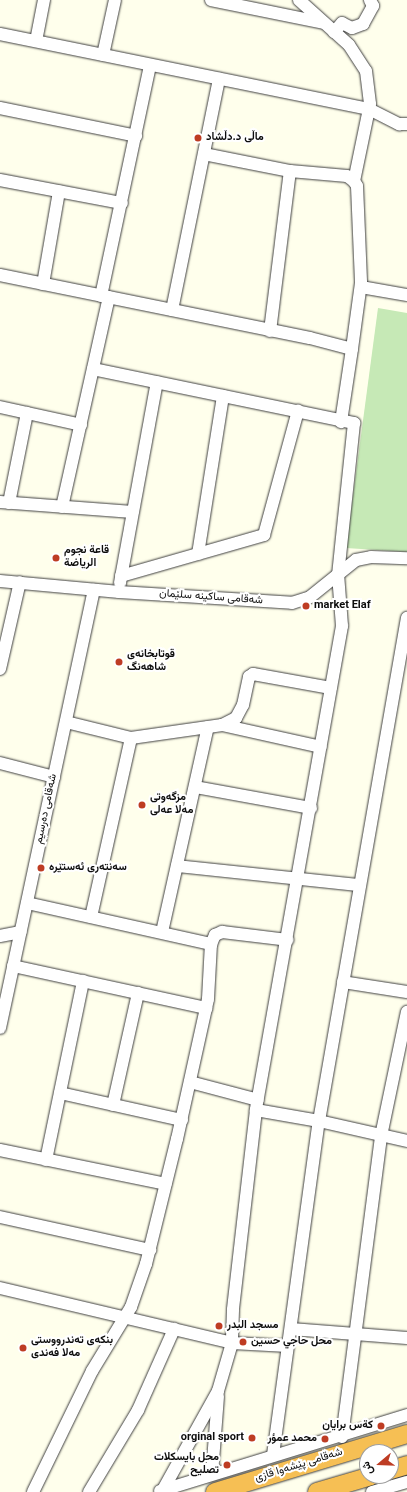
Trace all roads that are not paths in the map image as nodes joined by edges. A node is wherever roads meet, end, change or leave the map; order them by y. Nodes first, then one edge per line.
1 (44, 0) edge
2 (115, 0) edge
3 (211, 0) edge
4 (299, 0) edge
5 (370, 0) edge
6 (325, 23) junction
7 (334, 32) junction
8 (0, 34) edge
9 (36, 41) junction
10 (103, 55) junction
11 (150, 65) junction
12 (219, 79) junction
13 (0, 108) edge
14 (369, 109) junction
15 (407, 124) edge
16 (136, 136) junction
17 (204, 154) junction
18 (290, 171) junction
19 (0, 180) edge
20 (354, 181) junction
21 (59, 191) junction
22 (122, 203) junction
23 (0, 275) edge
24 (43, 284) junction
25 (361, 287) junction
26 (407, 295) edge
27 (105, 296) junction
28 (172, 310) junction
29 (270, 331) junction
30 (352, 349) junction
31 (93, 369) junction
32 (157, 382) junction
33 (223, 396) junction
34 (0, 407) edge
35 (298, 411) junction
36 (27, 413) junction
37 (341, 422) junction
38 (81, 425) junction
39 (4, 503) edge
40 (62, 507) junction
41 (133, 512) junction
42 (198, 554) junction
43 (407, 558) edge
44 (338, 574) junction
45 (121, 576) junction
46 (0, 581) edge
47 (20, 582) junction
48 (94, 590) junction
49 (119, 592) junction
50 (407, 618) edge
51 (2, 651) edge
52 (0, 669) edge
53 (332, 688) junction
54 (66, 722) junction
55 (222, 724) junction
56 (208, 727) junction
57 (131, 738) junction
58 (321, 748) junction
59 (0, 763) edge
60 (54, 777) junction
61 (195, 787) junction
62 (311, 808) junction
63 (177, 866) junction
64 (299, 877) junction
65 (359, 885) junction
66 (27, 903) junction
67 (91, 917) junction
68 (21, 932) junction
69 (162, 932) junction
70 (0, 936) edge
71 (288, 940) junction
72 (211, 944) junction
73 (13, 966) junction
74 (83, 982) junction
75 (343, 982) junction
76 (407, 992) edge
77 (138, 993) junction
78 (2, 1006) edge
79 (206, 1008) junction
80 (407, 1012) edge
81 (0, 1028) edge
82 (190, 1082) junction
83 (60, 1093) junction
84 (113, 1105) junction
85 (257, 1105) junction
86 (182, 1120) junction
87 (320, 1121) junction
88 (381, 1136) junction
89 (407, 1141) edge
90 (0, 1150) edge
91 (46, 1160) junction
92 (166, 1184) junction
93 (0, 1217) edge
94 (150, 1250) junction
95 (0, 1288) edge
96 (125, 1317) junction
97 (174, 1329) junction
98 (291, 1329) junction
99 (357, 1336) junction
100 (407, 1338) edge
101 (232, 1343) junction
102 (288, 1346) junction
103 (218, 1391) junction
104 (407, 1415) edge
105 (407, 1434) edge
106 (342, 1437) junction
107 (273, 1454) junction
108 (212, 1474) junction
109 (359, 1480) edge
110 (407, 1482) edge
111 (160, 1491) edge
112 (33, 1492) edge
113 (89, 1492) edge
114 (214, 1492) edge
115 (317, 1492) edge
116 (372, 1492) edge

1 - 9 street
2 - 10 street
3 - 6 street
4 - 6 street
5 - 7 street
6 - 7 street
7 - 14 street
8 - 9 street
9 - 10 street
10 - 11 street
11 - 12 street
11 - 16 street
12 - 14 street
12 - 17 street
13 - 16 street
14 - 15 street
14 - 20 street
16 - 22 street
17 - 18 street
17 - 28 street
18 - 20 street
18 - 29 street
19 - 21 street
20 - 25 street
21 - 22 street
21 - 24 street
22 - 27 street
23 - 24 street
24 - 27 street
25 - 26 street
25 - 30 street
27 - 28 street
27 - 31 street
28 - 29 street
29 - 30 street
30 - 37 street
31 - 32 street
31 - 38 street
32 - 33 street
32 - 41 street
33 - 35 street
33 - 42 street
34 - 36 street
35 - 37 street
35 - 42 street
36 - 38 street
36 - 39 street
37 - 44 street
38 - 40 street
39 - 40 street
40 - 41 street
41 - 45 street
42 - 45 street
43 - 44 street, شەقامی ساکینە سلێمان
44 - 49 street, شەقامی ساکینە سلێمان
44 - 53 street
45 - 49 street
46 - 47 street, شەقامی ساکینە سلێمان
47 - 48 street, شەقامی ساکینە سلێمان
47 - 51 street
48 - 49 street, شەقامی ساکینە سلێمان
48 - 54 street, شەقامی دەرسیم
50 - 65 street
51 - 52 street
53 - 55 street
53 - 58 street
54 - 57 street
54 - 60 street, شەقامی دەرسیم
55 - 56 street
55 - 58 street
56 - 57 street
56 - 61 street
57 - 67 street
58 - 62 street
59 - 60 street
60 - 66 street, شەقامی دەرسیم
61 - 62 street
61 - 63 street
62 - 64 street
63 - 64 street
63 - 69 street
64 - 65 street
64 - 71 street
65 - 75 street
66 - 67 street
66 - 68 street, شەقامی دەرسیم
67 - 69 street
68 - 70 street
68 - 73 street, شەقامی دەرسیم
69 - 72 street
71 - 72 street
71 - 85 street
72 - 79 street
73 - 74 street
73 - 78 street, شەقامی دەرسیم
74 - 77 street
74 - 83 street
75 - 76 street
75 - 87 street
77 - 79 street
77 - 84 street
78 - 81 street, شەقامی دەرسیم
79 - 82 street
80 - 88 street
82 - 85 street
82 - 86 street
83 - 84 street
83 - 91 street
84 - 86 street
85 - 87 street
85 - 101 street
86 - 92 street
87 - 88 street
87 - 98 street
88 - 89 street
88 - 99 street
90 - 91 street
91 - 92 street
92 - 94 street
93 - 94 street
94 - 96 street
95 - 96 street
96 - 97 street
96 - 112 street
97 - 101 street
97 - 113 street
98 - 99 street
98 - 102 street
99 - 100 street
99 - 106 street
101 - 102 street
101 - 103 street
102 - 107 street
103 - 108 street
103 - 111 street
104 - 106 street
105 - 114 highway, شەقامی پێشەوا قازی
106 - 107 street
107 - 108 street
108 - 111 street
109 - 115 highway
110 - 116 street

